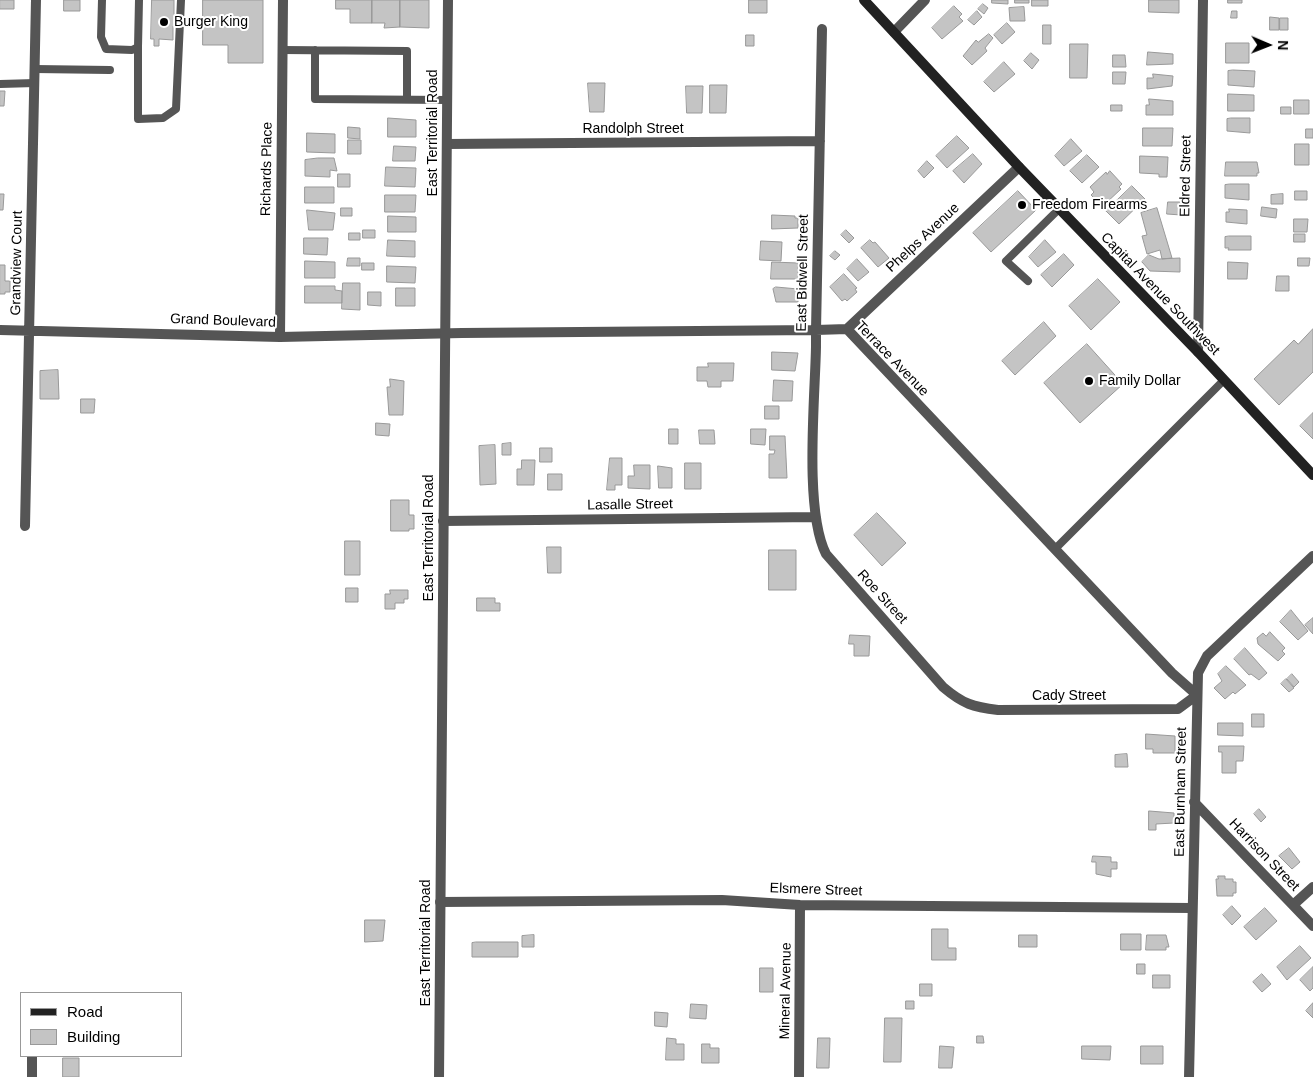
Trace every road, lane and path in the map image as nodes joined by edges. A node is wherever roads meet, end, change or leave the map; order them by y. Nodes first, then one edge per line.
1 (36, 0) edge
2 (102, 0) edge
3 (139, 0) edge
4 (182, 0) edge
5 (282, 0) edge
6 (448, 0) edge
7 (864, 0) edge
8 (925, 0) edge
9 (1203, 0) edge
10 (822, 29) dead end
11 (894, 32) junction
12 (138, 47) junction
13 (282, 50) junction
14 (315, 50) junction
15 (35, 69) junction
16 (110, 70) dead end
17 (35, 83) junction
18 (0, 84) edge
19 (407, 99) junction
20 (447, 100) junction
21 (820, 141) junction
22 (447, 144) junction
23 (1019, 167) junction
24 (1059, 209) junction
25 (1028, 281) dead end
26 (29, 329) junction
27 (847, 329) junction
28 (0, 330) edge
29 (816, 330) junction
30 (445, 333) junction
31 (280, 338) junction
32 (1198, 352) junction
33 (1224, 380) junction
34 (1312, 473) edge
35 (816, 517) junction
36 (443, 521) junction
37 (26, 526) dead end
38 (1055, 549) junction
39 (1313, 556) edge
40 (943, 687) joint
41 (1197, 695) junction
42 (1194, 802) junction
43 (1313, 887) edge
44 (440, 902) junction
45 (800, 905) junction
46 (1293, 905) junction
47 (1192, 908) junction
48 (1313, 926) edge
49 (32, 1057) edge
50 (32, 1077) edge
51 (438, 1077) edge
52 (799, 1077) edge
53 (1188, 1077) edge

1 - 15 street, Grandview Court
2 - 12 lane
3 - 12 lane
4 - 12 lane
5 - 13 street, Richards Place
6 - 20 street, East Territorial Road
7 - 11 main road, Capital Avenue Southwest
8 - 11 street
9 - 32 street, Eldred Street
10 - 21 street, East Bidwell Street
11 - 23 main road, Capital Avenue Southwest
13 - 14 lane
13 - 31 street, Richards Place
14 - 19 lane
14 - 19 lane
15 - 16 lane
15 - 17 street, Grandview Court
17 - 18 lane
17 - 26 street, Grandview Court
19 - 20 lane
20 - 22 street, East Territorial Road
21 - 22 street, Randolph Street
21 - 29 street, East Bidwell Street
22 - 30 street, East Territorial Road
23 - 24 main road, Capital Avenue Southwest
23 - 27 street, Phelps Avenue
24 - 25 lane
24 - 32 main road, Capital Avenue Southwest
26 - 28 street, Grand Boulevard
26 - 31 street, Grand Boulevard
26 - 37 street, Grandview Court
27 - 29 street, Terrace Avenue
27 - 38 street, Terrace Avenue
29 - 30 street, Terrace Avenue
29 - 35 street, East Bidwell Street
30 - 31 street, Grand Boulevard
30 - 36 street, East Territorial Road
32 - 33 main road, Capital Avenue Southwest
33 - 34 main road, Capital Avenue Southwest
33 - 38 lane
35 - 36 street, Lasalle Street
35 - 40 street, Roe Street
36 - 44 street, East Territorial Road
38 - 41 street, Terrace Avenue
39 - 41 street, East Burnham Street
40 - 41 street, Cady Street
41 - 42 street, East Burnham Street
42 - 46 street, Harrison Street
42 - 47 street, East Burnham Street
43 - 46 street
44 - 45 street, Elsmere Street
44 - 51 street, East Territorial Road
45 - 47 street, Elsmere Street
45 - 52 street, Mineral Avenue
46 - 48 street, Harrison Street
47 - 53 street, East Burnham Street
49 - 50 street

